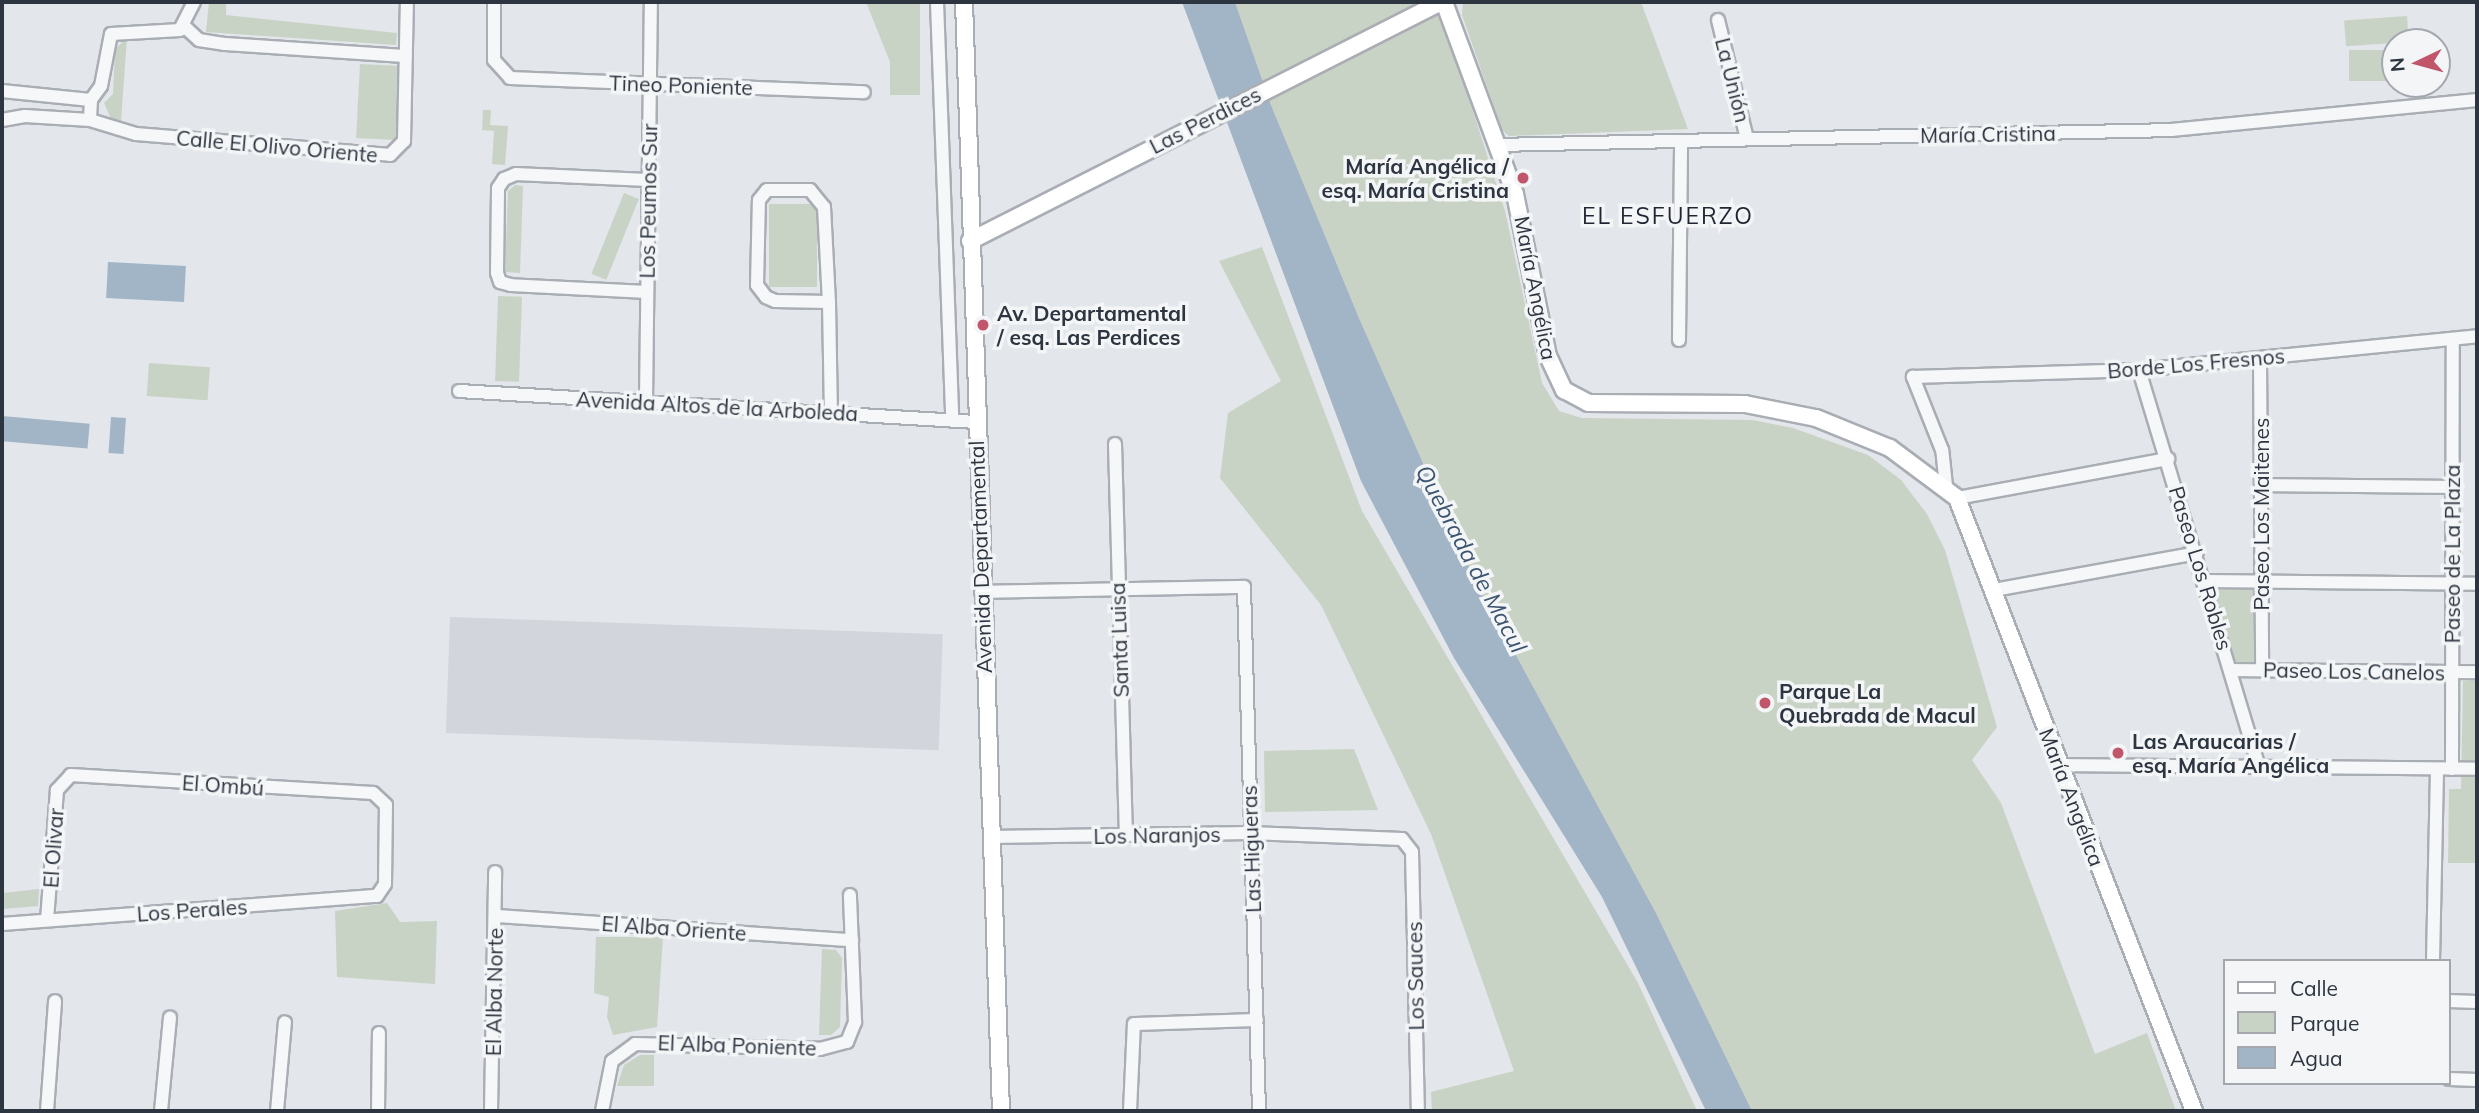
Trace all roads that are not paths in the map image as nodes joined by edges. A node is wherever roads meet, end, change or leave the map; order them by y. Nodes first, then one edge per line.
1 (194, 2) edge
2 (407, 2) edge
3 (494, 2) edge
4 (651, 2) edge
5 (937, 2) edge
6 (964, 2) edge
7 (1442, 2) edge
8 (1718, 20) dead end
9 (185, 27) junction
10 (405, 56) junction
11 (650, 85) junction
12 (2, 91) edge
13 (864, 92) dead end
14 (91, 100) junction
15 (2477, 100) edge
16 (2, 120) edge
17 (90, 120) junction
18 (1747, 139) junction
19 (1681, 141) junction
20 (1497, 145) junction
21 (647, 180) junction
22 (970, 241) junction
23 (647, 292) junction
24 (829, 302) junction
25 (2477, 336) edge
26 (2453, 338) junction
27 (1679, 340) dead end
28 (2260, 358) junction
29 (2139, 370) junction
30 (1913, 377) joint
31 (459, 391) dead end
32 (646, 401) junction
33 (831, 414) junction
34 (953, 421) junction
35 (976, 422) junction
36 (1115, 444) dead end
37 (2168, 459) junction
38 (2261, 485) junction
39 (2452, 487) junction
40 (1951, 492) junction
41 (2197, 553) junction
42 (2205, 581) junction
43 (2261, 582) junction
44 (2452, 584) junction
45 (2477, 584) edge
46 (1116, 589) junction
47 (1994, 590) junction
48 (981, 592) junction
49 (2231, 670) junction
50 (2262, 670) junction
51 (2452, 672) junction
52 (2477, 672) edge
53 (2060, 765) junction
54 (2259, 767) junction
55 (2438, 769) junction
56 (2452, 769) junction
57 (2477, 769) edge
58 (63, 779) joint
59 (1250, 833) junction
60 (1126, 835) junction
61 (990, 837) junction
62 (1406, 842) joint
63 (495, 872) dead end
64 (381, 893) joint
65 (850, 895) dead end
66 (496, 916) junction
67 (47, 920) junction
68 (2, 924) edge
69 (852, 940) junction
70 (2433, 959) edge
71 (55, 1001) dead end
72 (2451, 1002) edge
73 (2477, 1002) edge
74 (170, 1017) dead end
75 (1257, 1020) junction
76 (285, 1022) dead end
77 (379, 1033) dead end
78 (2451, 1079) edge
79 (2477, 1080) edge
80 (47, 1111) edge
81 (161, 1111) edge
82 (277, 1111) edge
83 (378, 1111) edge
84 (491, 1111) edge
85 (601, 1111) edge
86 (1000, 1111) edge
87 (1130, 1111) edge
88 (1259, 1111) edge
89 (1418, 1111) edge
90 (2194, 1111) edge

1 - 9 street
2 - 10 street, Calle El Olivo Oriente
3 - 11 street, Tineo Poniente
4 - 11 street, Los Peumos Sur
5 - 34 street, Avenida Departamental
6 - 22 street, Avenida Departamental
7 - 20 street, María Angélica
7 - 22 street, Las Perdices
8 - 18 street, La Unión
9 - 10 street
9 - 14 street
10 - 17 street, Calle El Olivo Oriente
11 - 13 street, Tineo Poniente
11 - 21 street, Los Peumos Sur
12 - 14 street
14 - 17 street
15 - 18 street, María Cristina
16 - 17 street, Calle El Olivo Oriente
18 - 19 street, María Cristina
19 - 20 street, María Cristina
19 - 27 street
20 - 40 street, María Angélica
21 - 23 street, Los Peumos Sur
21 - 23 street
22 - 35 street, Avenida Departamental
23 - 32 street, Los Peumos Sur
24 - 24 street
24 - 33 street
25 - 26 street, Borde Los Fresnos
26 - 28 street, Borde Los Fresnos
26 - 39 street, Paseo de La Plaza
28 - 29 street, Borde Los Fresnos
28 - 38 street, Paseo Los Maitenes
29 - 30 street, Borde Los Fresnos
29 - 37 street, Paseo Los Robles
30 - 40 street, María Angélica
31 - 32 street, Avenida Altos de la Arboleda
32 - 33 street, Avenida Altos de la Arboleda
33 - 34 street, Avenida Altos de la Arboleda
34 - 35 street, Avenida Altos de la Arboleda
35 - 48 street, Avenida Departamental
36 - 46 street, Santa Luisa
37 - 40 street
37 - 41 street, Paseo Los Robles
38 - 39 street
38 - 43 street, Paseo Los Maitenes
39 - 44 street, Paseo de La Plaza
40 - 47 street, María Angélica
41 - 42 street, Paseo Los Robles
41 - 47 street
42 - 43 street
42 - 49 street, Paseo Los Robles
43 - 44 street
43 - 50 street, Paseo Los Maitenes
44 - 45 street
44 - 51 street, Paseo de La Plaza
46 - 48 street
46 - 59 street, Las Higueras
46 - 60 street, Santa Luisa
47 - 53 street, María Angélica
48 - 61 street, Avenida Departamental
49 - 50 street, Paseo Los Canelos
49 - 54 street, Paseo Los Robles
50 - 51 street, Paseo Los Canelos
51 - 52 street, Paseo Los Canelos
51 - 56 street, Paseo de La Plaza
53 - 54 street
53 - 90 street, María Angélica
54 - 55 street
55 - 56 street
55 - 70 street
56 - 57 street
58 - 64 street, El Ombú
58 - 67 street, El Olivar
59 - 60 street, Los Naranjos
59 - 62 street, Los Naranjos
59 - 75 street, Las Higueras
60 - 61 street, Los Naranjos
61 - 86 street, Avenida Departamental
62 - 89 street, Los Sauces
63 - 66 street, El Alba Norte
64 - 67 street, Los Perales
65 - 69 street
66 - 69 street, El Alba Oriente
66 - 84 street, El Alba Norte
67 - 68 street, Los Perales
69 - 85 street, El Alba Poniente
71 - 80 street
72 - 73 street
74 - 81 street
75 - 87 street
75 - 88 street, Las Higueras
76 - 82 street
77 - 83 street
78 - 79 street

